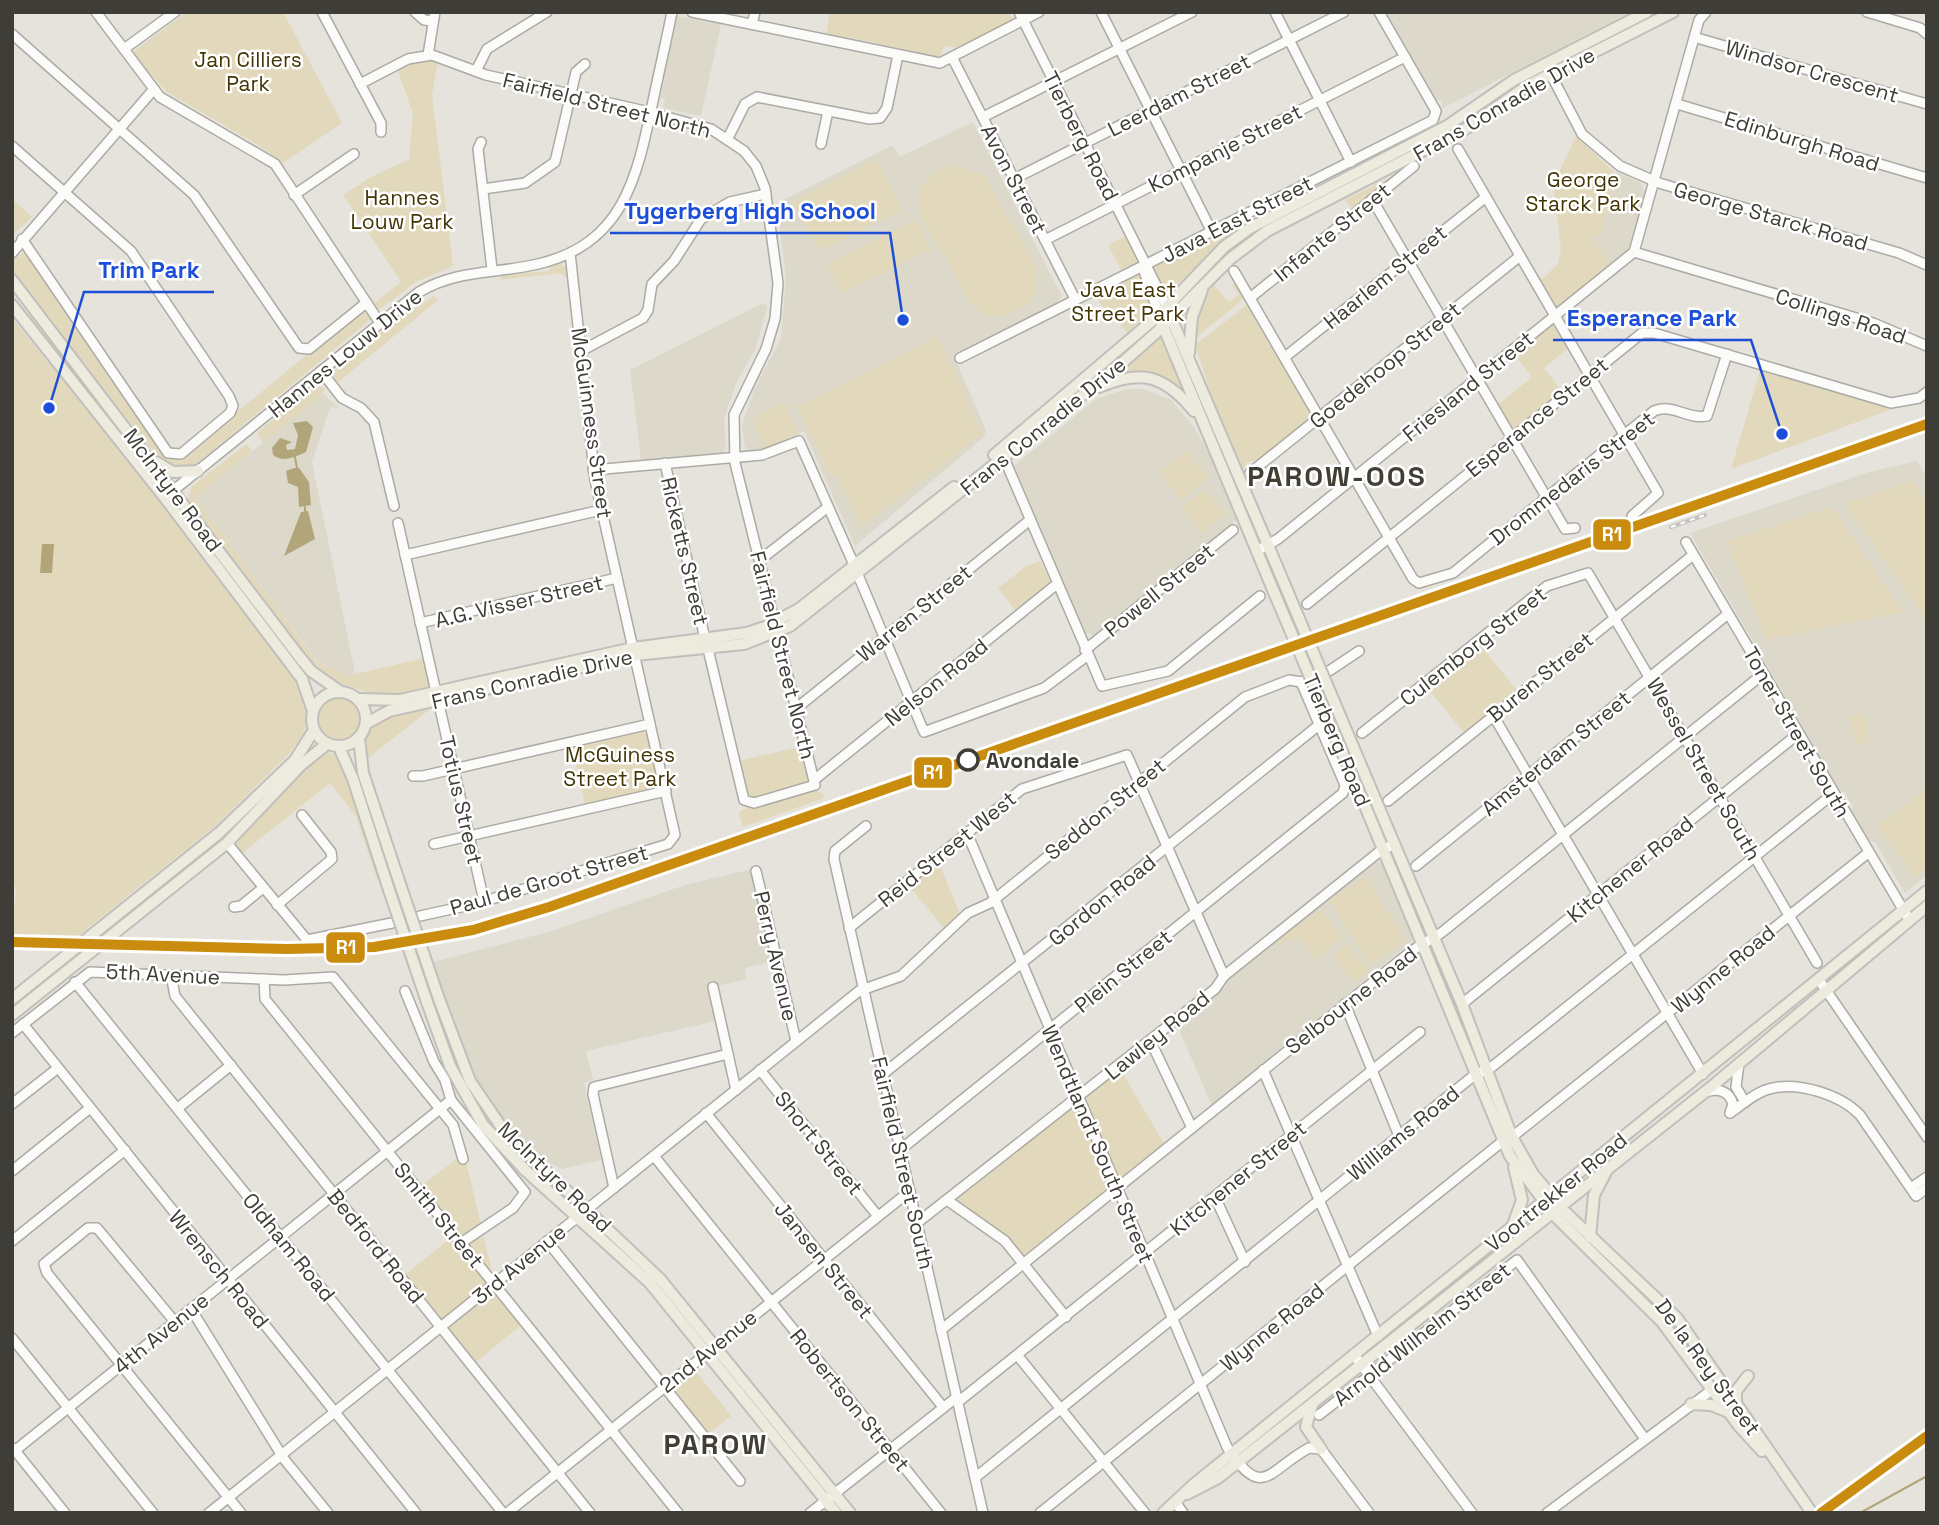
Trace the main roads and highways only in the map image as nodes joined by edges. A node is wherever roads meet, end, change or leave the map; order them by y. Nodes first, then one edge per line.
1 (1647, 12) edge
2 (1673, 12) edge
3 (1548, 68) junction
4 (12, 280) edge
5 (1204, 284) junction
6 (12, 305) edge
7 (1165, 317) junction
8 (1189, 357) junction
9 (1086, 393) junction
10 (1203, 421) junction
11 (145, 453) junction
12 (1001, 453) junction
13 (198, 471) road end
14 (169, 494) junction
15 (1263, 550) junction
16 (341, 692) junction
17 (437, 696) junction
18 (358, 699) junction
19 (313, 711) junction
20 (367, 723) junction
21 (314, 730) junction
22 (359, 738) junction
23 (327, 744) junction
24 (339, 747) junction
25 (1927, 891) edge
26 (1927, 906) edge
27 (1906, 916) junction
28 (1428, 940) junction
29 (12, 999) edge
30 (12, 1015) edge
31 (1482, 1072) junction
32 (1508, 1139) junction
33 (1510, 1156) junction
34 (1614, 1161) junction
35 (1551, 1204) junction
36 (583, 1213) junction
37 (1512, 1227) junction
38 (1590, 1237) junction
39 (1648, 1288) junction
40 (1688, 1355) junction
41 (1357, 1359) junction
42 (1748, 1376) dead end
43 (1717, 1386) junction
44 (1313, 1402) junction
45 (1691, 1404) road end
46 (1732, 1407) junction
47 (1321, 1450) road end
48 (1235, 1458) junction
49 (831, 1497) junction
50 (836, 1513) edge
51 (850, 1513) edge
52 (1163, 1513) edge
53 (1805, 1513) edge
54 (1812, 1513) edge

1 - 3 main road, Frans Conradie Drive
2 - 3 main road, Frans Conradie Drive
3 - 5 main road, Frans Conradie Drive
3 - 7 main road, Frans Conradie Drive
4 - 11 main road, McIntyre Road
5 - 7 main road, Frans Conradie Drive
5 - 8 main road
6 - 14 main road, McIntyre Road
7 - 8 main road, Tierberg Road
7 - 9 main road, Frans Conradie Drive
7 - 10 main road, Tierberg Road
7 - 12 main road, Frans Conradie Drive
8 - 15 main road, Tierberg Road
9 - 10 main road
9 - 12 main road, Frans Conradie Drive
10 - 15 main road, Tierberg Road
11 - 13 main road
11 - 14 main road, McIntyre Road
12 - 17 main road, Frans Conradie Drive
14 - 16 main road, McIntyre Road
14 - 19 main road, McIntyre Road
15 - 28 main road, Tierberg Road, bridge
16 - 18 main road
16 - 19 main road
17 - 18 main road, Frans Conradie Drive
17 - 20 main road, Frans Conradie Drive
18 - 20 main road
19 - 21 main road
20 - 22 main road
21 - 23 main road
21 - 29 main road
22 - 24 main road
22 - 36 main road, McIntyre Road, bridge
23 - 24 main road
23 - 30 main road
24 - 36 main road, McIntyre Road, bridge
25 - 27 main road, Voortrekker Road
26 - 27 main road, Voortrekker Road
27 - 34 main road, Voortrekker Road
27 - 35 main road, Voortrekker Road
28 - 31 main road, Tierberg Road
28 - 31 main road, Tierberg Road
31 - 32 main road, Tierberg Road
32 - 33 main road, Tierberg Road
32 - 35 main road, Tierberg Road
33 - 35 main road, Tierberg Road
33 - 37 main road
34 - 35 main road, Voortrekker Road
34 - 38 main road
35 - 37 main road, Voortrekker Road
35 - 38 main road, De la Rey Street
35 - 40 main road, De la Rey Street
35 - 41 main road, Voortrekker Road
36 - 49 main road, McIntyre Road
37 - 41 main road, Voortrekker Road
38 - 39 main road, De la Rey Street
39 - 40 main road
39 - 43 main road, De la Rey Street
40 - 43 main road, De la Rey Street
41 - 44 main road, Voortrekker Road
41 - 48 main road, Voortrekker Road
42 - 46 main road
43 - 46 main road, De la Rey Street
44 - 47 main road
44 - 48 main road, Voortrekker Road
45 - 46 main road
46 - 53 main road, De la Rey Street
46 - 54 main road, De la Rey Street
48 - 52 main road, Voortrekker Road
49 - 50 main road, McIntyre Road
49 - 51 main road, McIntyre Road

